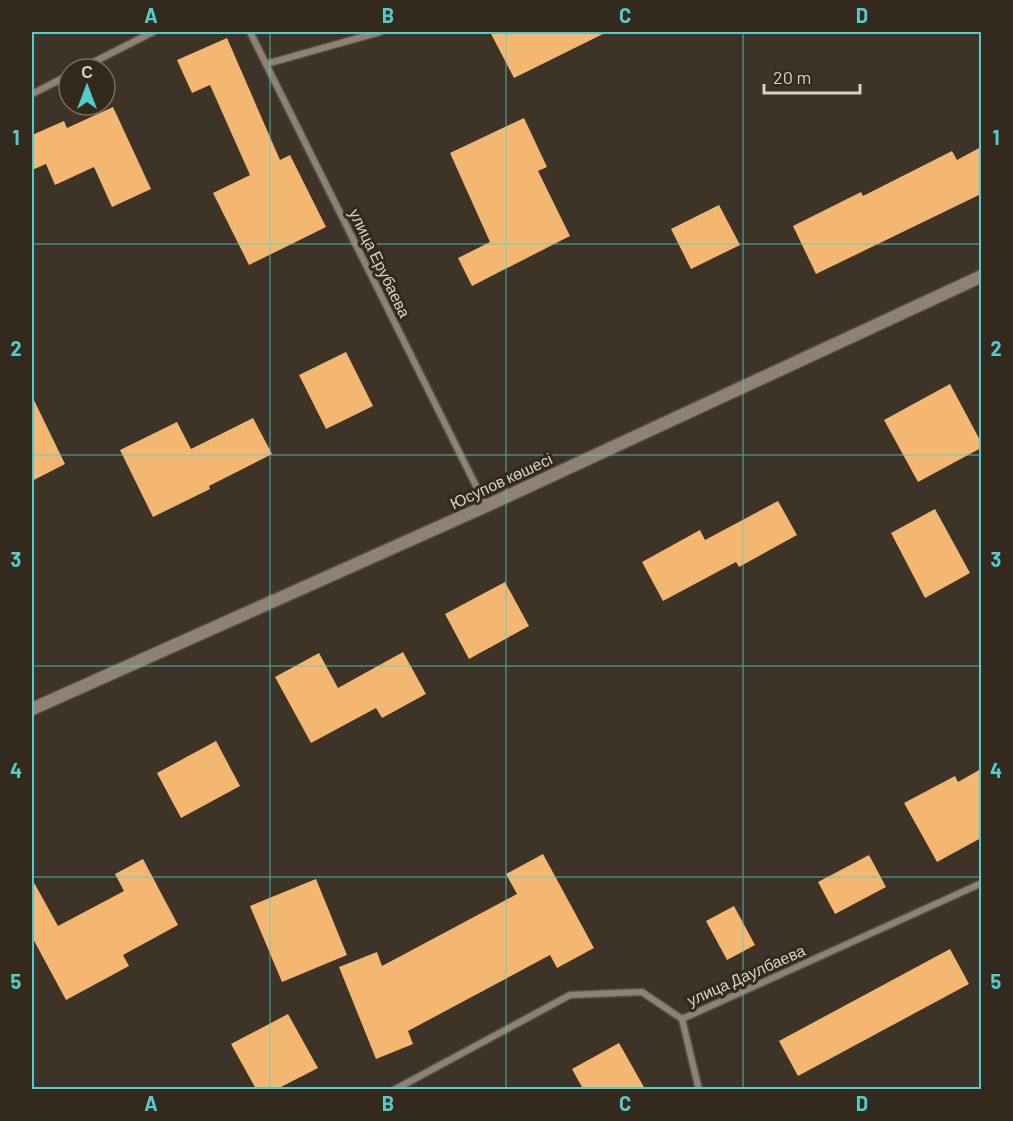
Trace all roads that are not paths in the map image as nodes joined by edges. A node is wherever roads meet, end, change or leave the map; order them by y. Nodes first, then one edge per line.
1 (153, 32) edge
2 (250, 32) edge
3 (380, 32) edge
4 (104, 57) edge
5 (266, 64) junction
6 (57, 81) edge
7 (32, 94) edge
8 (981, 276) edge
9 (486, 506) junction
10 (32, 709) edge
11 (981, 883) edge
12 (682, 1019) junction
13 (394, 1089) edge
14 (699, 1089) edge

1 - 4 street
2 - 5 street, улица Ерубаева
3 - 5 street
5 - 9 street, улица Ерубаева
6 - 7 street
8 - 9 street, Юсупов көшесі
9 - 10 street, Юсупов көшесі
11 - 12 street, улица Даулбаева
12 - 13 street, улица Даулбаева
12 - 14 street

